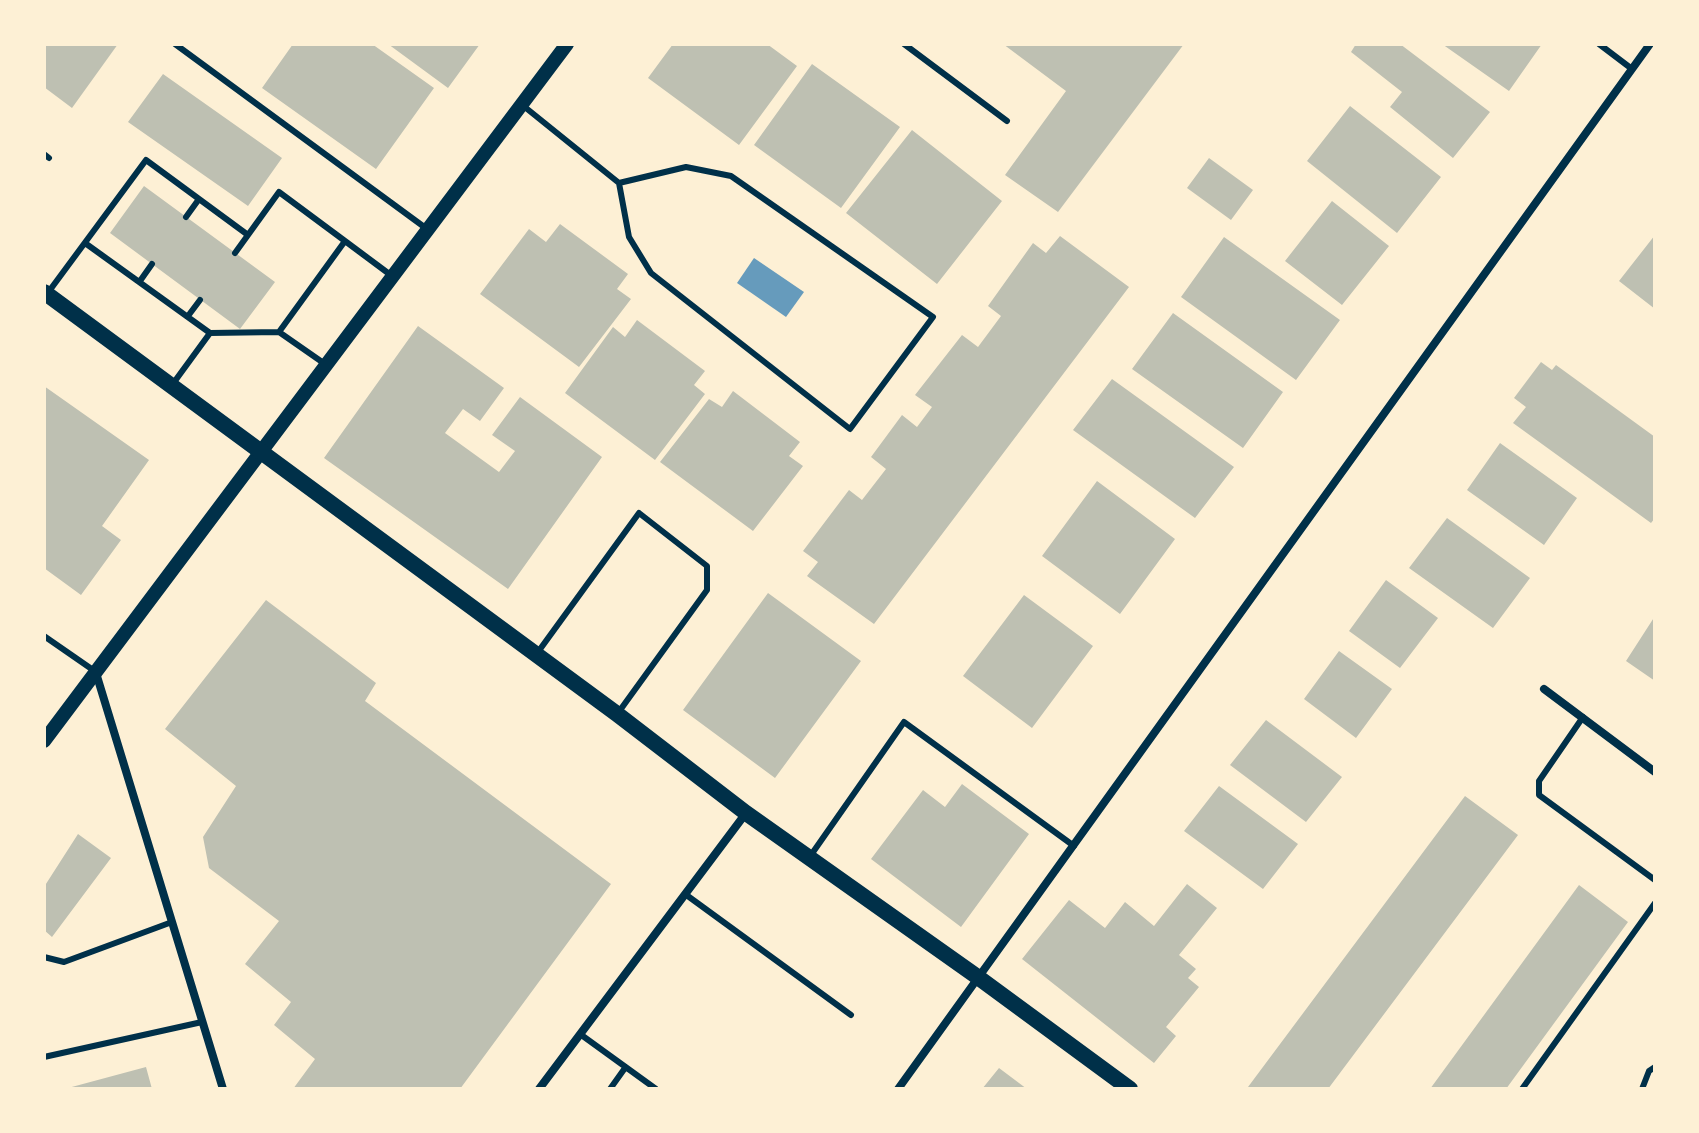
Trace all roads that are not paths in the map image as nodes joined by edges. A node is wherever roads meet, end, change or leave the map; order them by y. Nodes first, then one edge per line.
1 (175, 44) edge
2 (567, 44) edge
3 (904, 44) edge
4 (1599, 44) edge
5 (1650, 44) edge
6 (1632, 69) junction
7 (521, 104) junction
8 (1007, 121) dead end
9 (619, 183) junction
10 (199, 199) junction
11 (186, 217) dead end
12 (427, 229) junction
13 (248, 235) junction
14 (345, 241) junction
15 (85, 243) junction
16 (235, 253) dead end
17 (152, 264) dead end
18 (392, 276) junction
19 (140, 281) junction
20 (46, 293) edge
21 (200, 300) dead end
22 (188, 316) junction
23 (279, 332) junction
24 (210, 333) junction
25 (325, 364) junction
26 (172, 385) junction
27 (261, 450) junction
28 (44, 636) edge
29 (536, 655) junction
30 (96, 672) junction
31 (1544, 689) dead end
32 (617, 714) junction
33 (1583, 717) junction
34 (44, 741) edge
35 (1655, 772) edge
36 (746, 813) junction
37 (1074, 846) junction
38 (809, 858) junction
39 (1655, 880) edge
40 (685, 894) junction
41 (1655, 903) edge
42 (172, 922) junction
43 (44, 957) edge
44 (979, 978) junction
45 (851, 1015) dead end
46 (202, 1022) junction
47 (580, 1034) junction
48 (44, 1057) edge
49 (1655, 1067) edge
50 (625, 1068) junction
51 (223, 1089) edge
52 (539, 1089) edge
53 (610, 1089) edge
54 (656, 1089) edge
55 (898, 1089) edge
56 (1130, 1089) edge
57 (1522, 1089) edge
58 (1642, 1089) edge

1 - 12 lane
2 - 7 street
3 - 8 lane
4 - 6 lane
5 - 6 street
6 - 37 street
7 - 9 lane
7 - 12 street
9 - 9 lane
10 - 11 lane
10 - 13 lane
10 - 15 lane
12 - 18 street
13 - 14 lane
13 - 16 lane
14 - 18 lane
14 - 23 lane
15 - 19 lane
15 - 20 lane
17 - 19 lane
18 - 25 street
19 - 22 lane
20 - 26 main road
21 - 22 lane
22 - 24 lane
23 - 24 lane
23 - 25 lane
24 - 26 lane
25 - 27 street
26 - 27 main road
27 - 29 main road
27 - 30 street
28 - 30 lane
29 - 32 main road
29 - 32 lane
30 - 34 street
30 - 42 street
31 - 33 street
32 - 36 main road
33 - 35 street
33 - 39 lane
36 - 38 main road
36 - 40 street
37 - 38 lane
37 - 44 street
38 - 44 main road
40 - 45 lane
40 - 47 street
41 - 57 lane
42 - 43 lane
42 - 46 street
44 - 55 street
44 - 56 main road
46 - 48 lane
46 - 51 street
47 - 50 lane
47 - 52 street
49 - 58 lane
50 - 53 lane
50 - 54 lane

